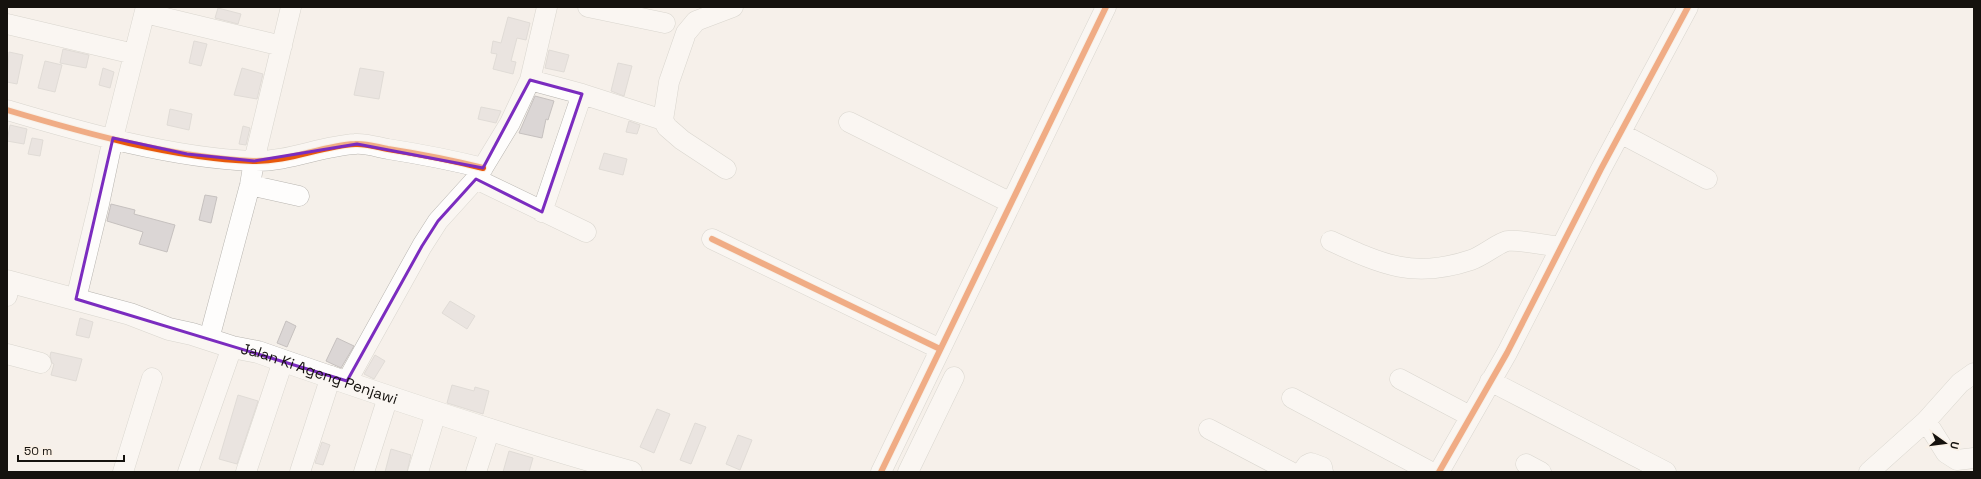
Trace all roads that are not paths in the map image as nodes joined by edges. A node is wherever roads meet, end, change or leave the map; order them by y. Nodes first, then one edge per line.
1 (291, 7) edge
2 (547, 7) edge
3 (588, 7) edge
4 (733, 7) edge
5 (1106, 7) edge
6 (1688, 7) edge
7 (146, 10) edge
8 (665, 15) edge
9 (7, 24) edge
10 (686, 33) junction
11 (282, 46) junction
12 (134, 54) junction
13 (530, 80) junction
14 (582, 94) junction
15 (7, 110) edge
16 (663, 120) junction
17 (849, 122) dead end
18 (1620, 133) junction
19 (113, 138) junction
20 (254, 161) junction
21 (726, 169) dead end
22 (480, 173) junction
23 (1707, 179) dead end
24 (250, 185) junction
25 (299, 196) dead end
26 (1011, 203) junction
27 (542, 212) junction
28 (586, 232) dead end
29 (712, 239) dead end
30 (1330, 241) dead end
31 (1557, 255) junction
32 (8, 286) edge
33 (76, 299) junction
34 (221, 343) junction
35 (940, 349) junction
36 (7, 354) edge
37 (283, 361) junction
38 (41, 363) dead end
39 (1974, 373) edge
40 (954, 377) dead end
41 (152, 378) dead end
42 (339, 379) junction
43 (1400, 379) dead end
44 (1490, 381) junction
45 (388, 397) junction
46 (1292, 398) dead end
47 (436, 413) junction
48 (1470, 416) junction
49 (1926, 420) junction
50 (490, 429) junction
51 (1209, 429) dead end
52 (1974, 458) edge
53 (123, 472) edge
54 (188, 472) edge
55 (246, 472) edge
56 (300, 472) edge
57 (364, 472) edge
58 (418, 472) edge
59 (476, 472) edge
60 (630, 472) edge
61 (881, 472) edge
62 (908, 472) edge
63 (1290, 472) edge
64 (1302, 472) edge
65 (1323, 472) edge
66 (1431, 472) edge
67 (1439, 472) edge
68 (1666, 472) edge
69 (1869, 472) edge

1 - 11 street
2 - 13 street
3 - 8 street
4 - 10 street
5 - 26 street
6 - 18 street
7 - 11 street
7 - 12 street
8 - 10 street
9 - 12 street
10 - 16 street
11 - 20 street
12 - 19 street
13 - 14 street
13 - 22 street
14 - 16 street
14 - 27 street
15 - 19 street
16 - 21 street
17 - 26 street
18 - 23 street
18 - 31 street
19 - 20 street
19 - 33 street
20 - 22 street
20 - 24 street
22 - 27 street
22 - 42 street
24 - 25 street
24 - 34 street
26 - 35 street
27 - 28 street
29 - 35 street
30 - 31 street
31 - 44 street
32 - 33 main road, Jalan Ki Ageng Penjawi
33 - 34 main road, Jalan Ki Ageng Penjawi
34 - 37 main road, Jalan Ki Ageng Penjawi
34 - 54 street
35 - 61 street
36 - 38 street
37 - 42 main road, Jalan Ki Ageng Penjawi
37 - 55 street
39 - 49 street
40 - 62 street
41 - 53 street
42 - 45 main road, Jalan Ki Ageng Penjawi
42 - 56 street
43 - 48 street
44 - 48 street
44 - 68 street
45 - 47 main road, Jalan Ki Ageng Penjawi
45 - 57 street
46 - 66 street
47 - 50 main road, Jalan Ki Ageng Penjawi
47 - 58 street
48 - 67 street
49 - 52 street
49 - 69 street
50 - 59 street
50 - 60 main road, Jalan Ki Ageng Penjawi
51 - 63 street
64 - 65 street

